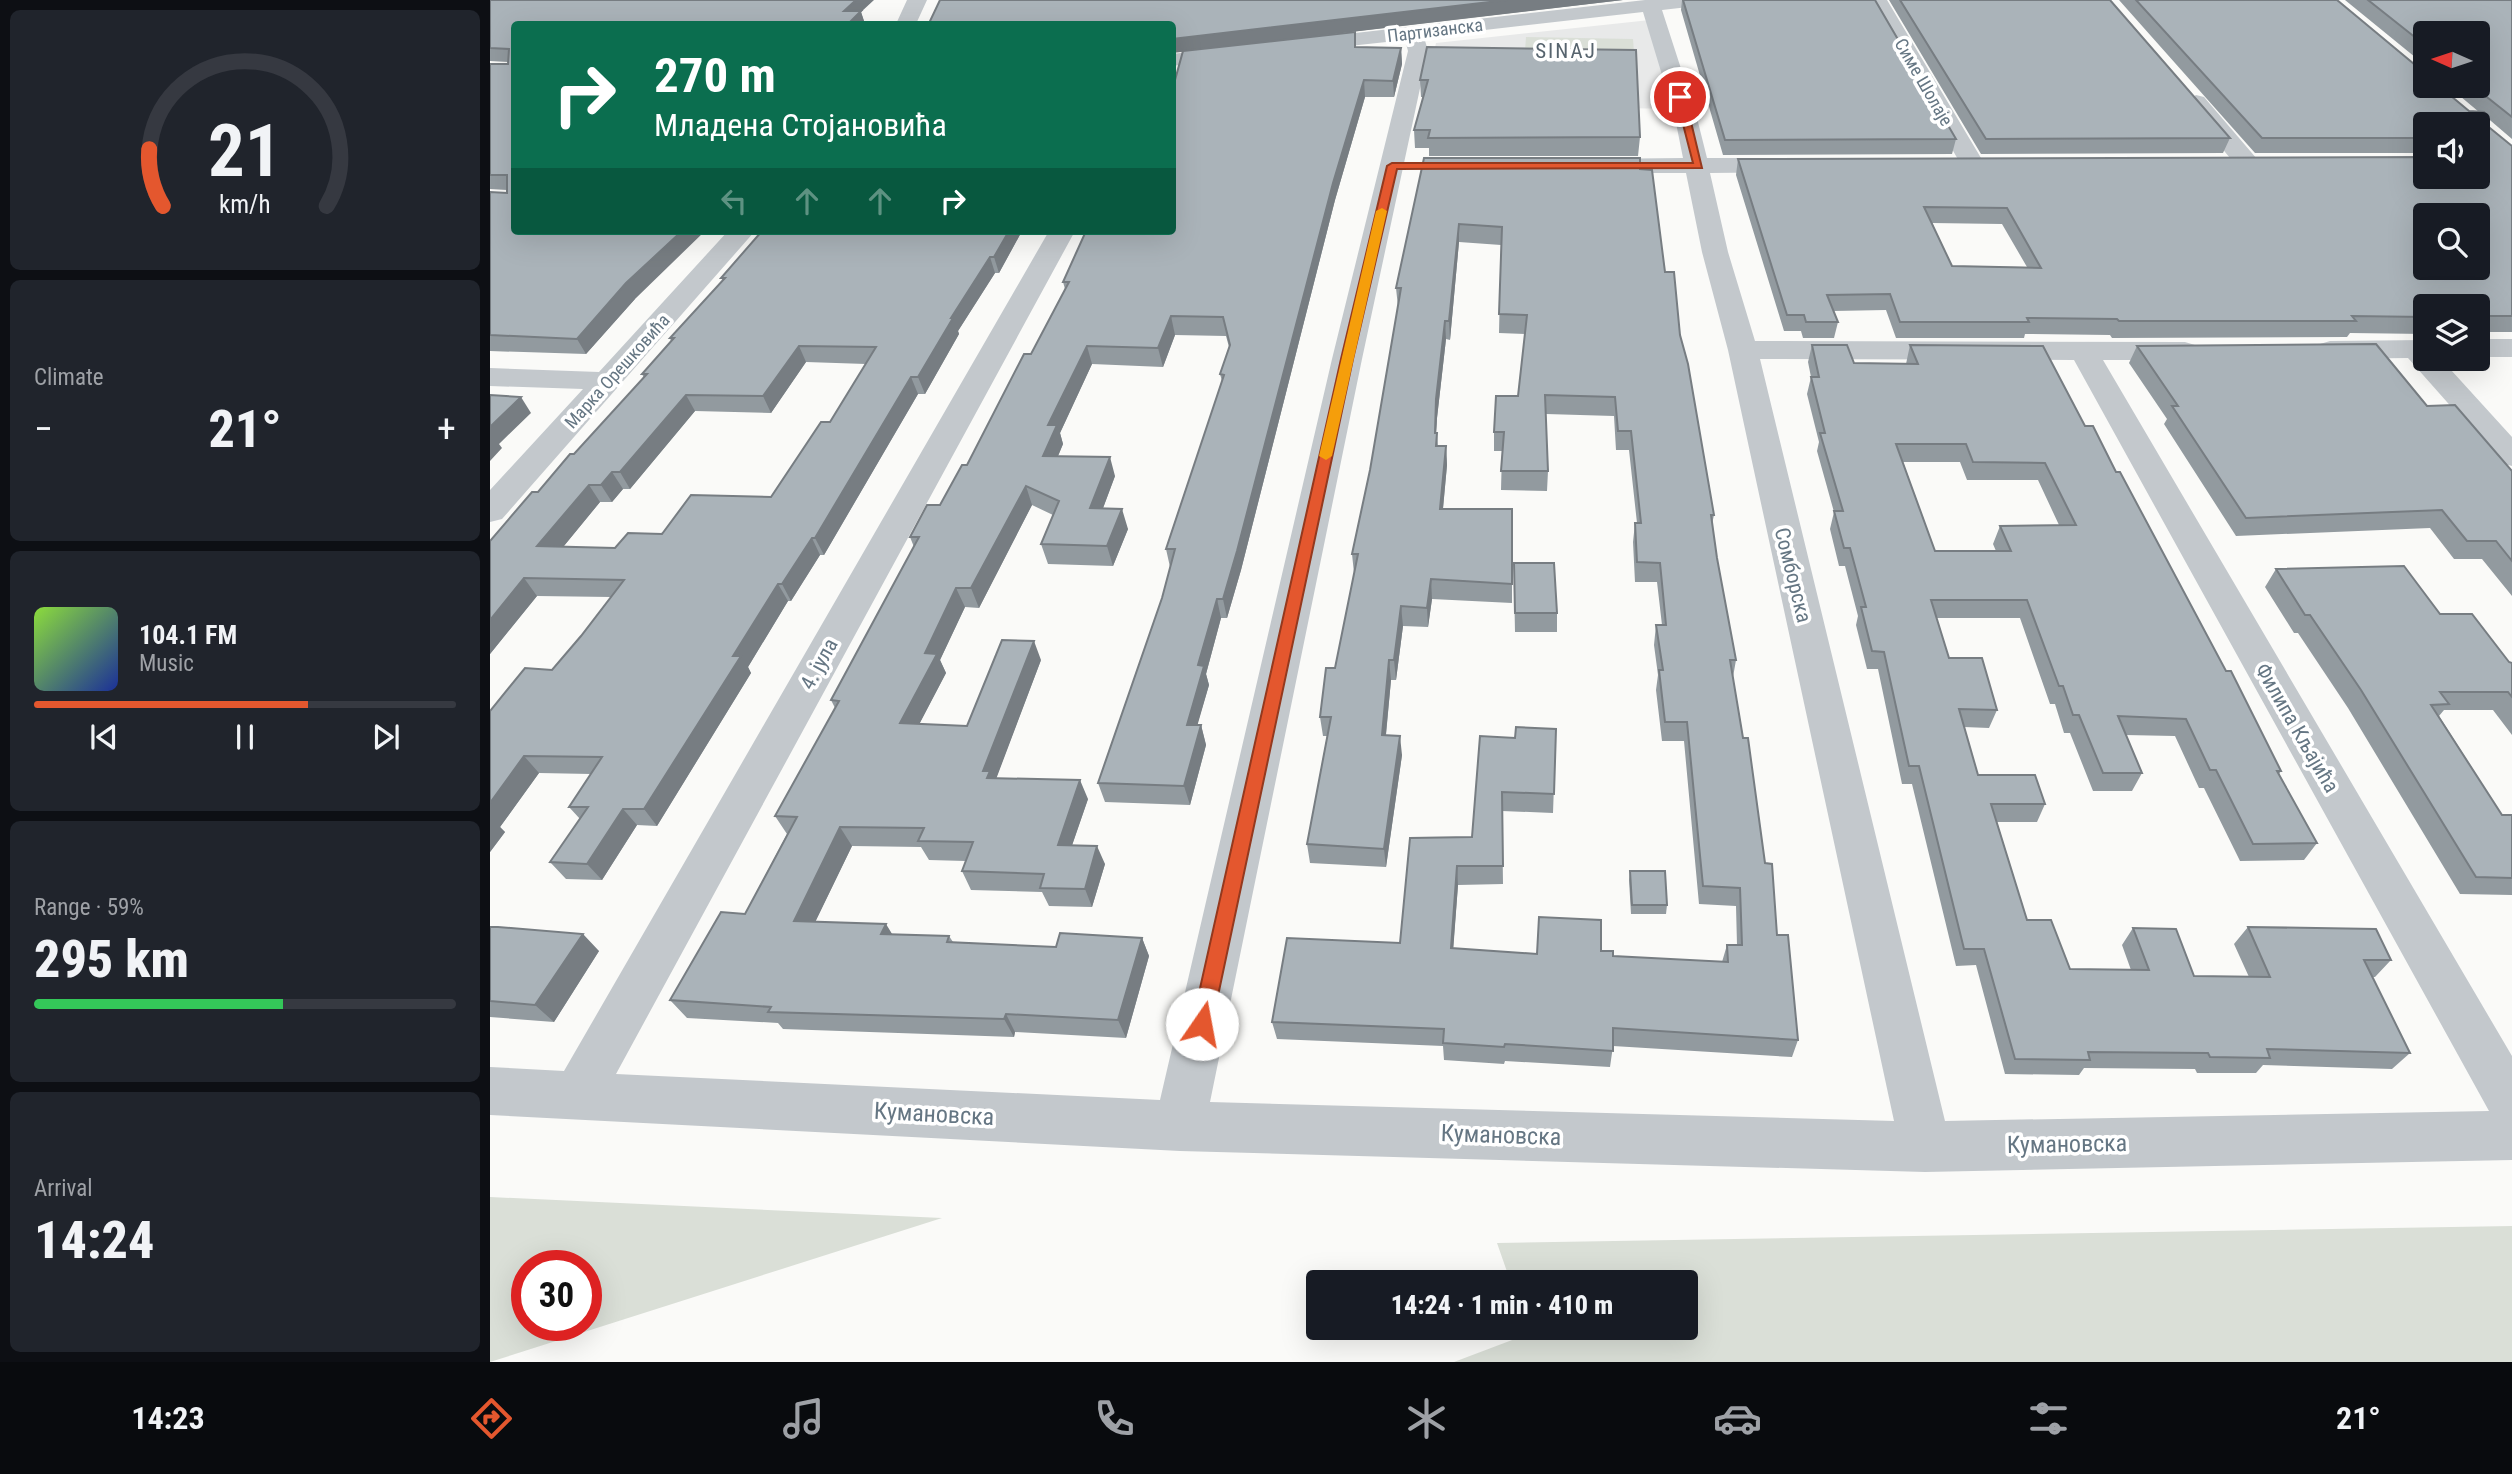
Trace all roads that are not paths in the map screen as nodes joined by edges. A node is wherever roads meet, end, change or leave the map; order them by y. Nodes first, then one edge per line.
1 (917, 0) edge
2 (1697, 0) edge
3 (1877, 0) edge
4 (1651, 5) junction
5 (907, 21) edge
6 (1413, 33) junction
7 (1283, 47) edge
8 (1255, 50) edge
9 (1176, 60) edge
10 (2178, 81) edge
11 (1945, 163) edge
12 (1972, 163) junction
13 (2000, 163) edge
14 (2221, 164) edge
15 (2248, 164) junction
16 (2276, 164) edge
17 (1808, 165) edge
18 (1560, 166) edge
19 (1699, 166) junction
20 (738, 235) edge
21 (1060, 235) edge
22 (2490, 348) edge
23 (2512, 348) edge
24 (2413, 349) edge
25 (1743, 350) junction
26 (2305, 350) edge
27 (2209, 351) edge
28 (2084, 352) junction
29 (2440, 371) edge
30 (490, 377) edge
31 (609, 381) junction
32 (2512, 456) edge
33 (490, 511) edge
34 (490, 1091) edge
35 (577, 1096) junction
36 (2512, 1103) edge
37 (1180, 1126) junction
38 (2512, 1135) edge
39 (1924, 1147) junction

1 - 5 street
2 - 4 street, Партизанска
3 - 12 street, Симе Шолаје
4 - 6 street, Партизанска
4 - 19 street, Сомборска
6 - 7 street, Партизанска
6 - 37 street
8 - 9 street
10 - 15 street
11 - 12 street
12 - 13 street
14 - 15 street
15 - 16 street
17 - 19 street
18 - 19 street
19 - 25 street, Сомборска
20 - 31 street, Марка Орешковића
21 - 35 street, 4. јула
22 - 23 street
24 - 26 street
25 - 28 street
25 - 39 street, Сомборска
27 - 28 street
28 - 36 street, Филипа Кљајића
29 - 32 street
30 - 31 street
31 - 33 street, Марка Орешковића
34 - 35 street, Кумановска
35 - 37 street, Кумановска
37 - 39 street, Кумановска
38 - 39 street, Кумановска

